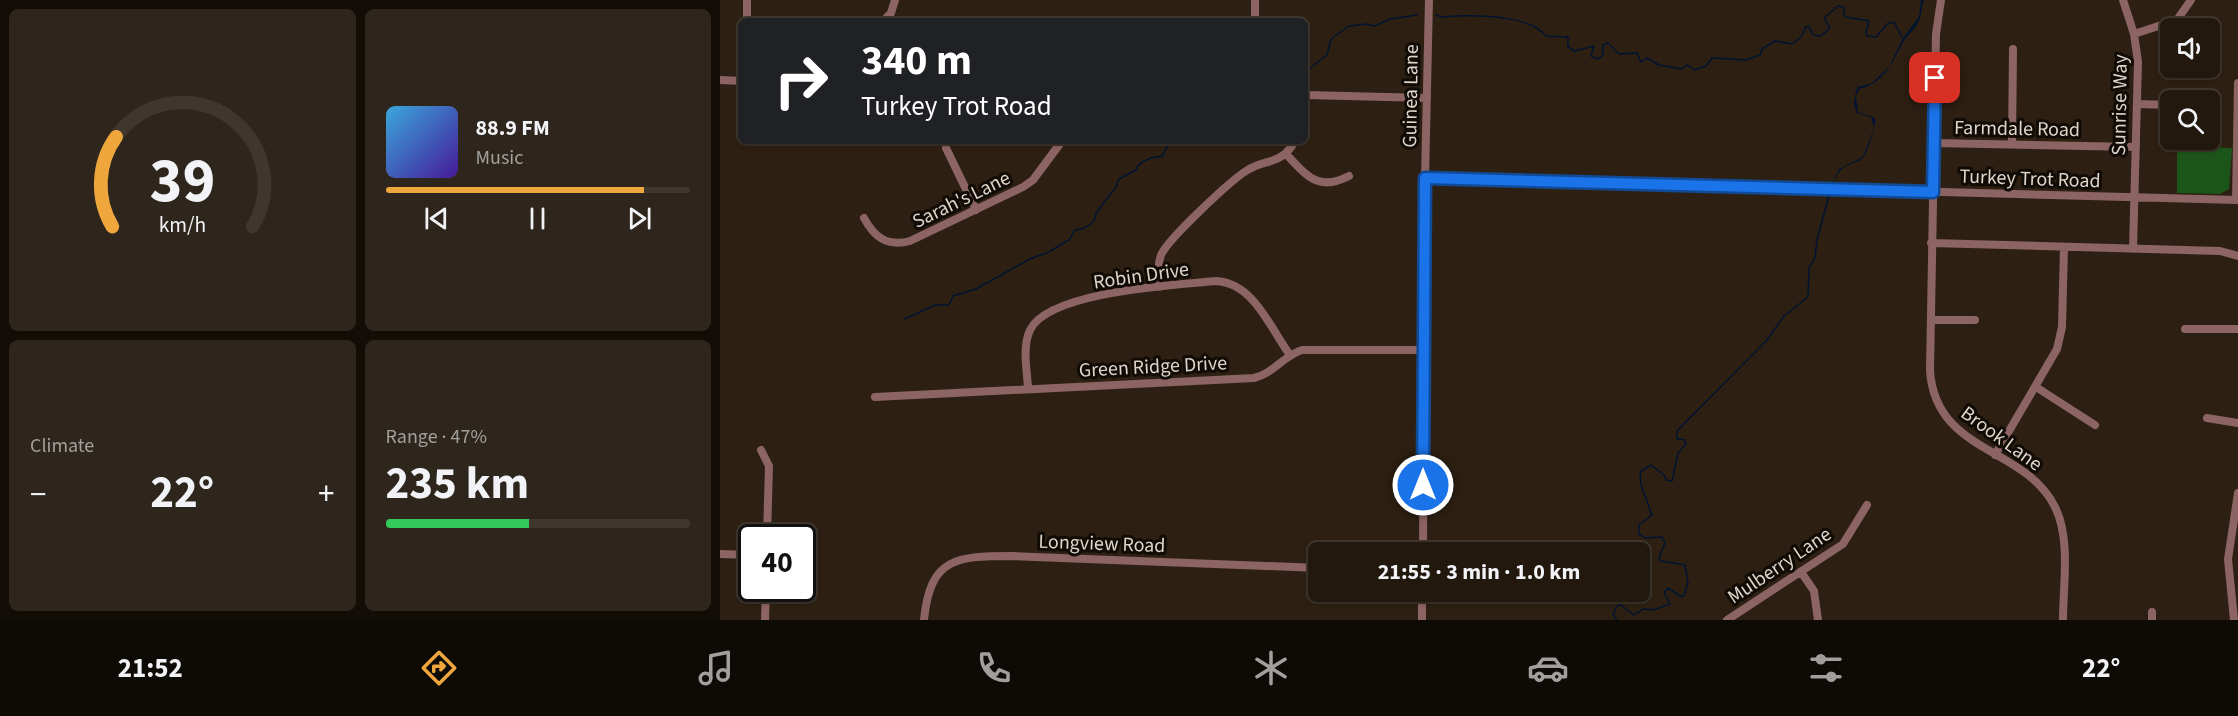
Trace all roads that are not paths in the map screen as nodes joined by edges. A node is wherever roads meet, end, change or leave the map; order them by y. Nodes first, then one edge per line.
1 (747, 0) edge
2 (895, 0) edge
3 (1255, 0) edge
4 (1429, 0) edge
5 (1941, 0) edge
6 (2123, 0) edge
7 (2192, 0) edge
8 (747, 18) edge
9 (886, 18) edge
10 (1255, 18) edge
11 (2134, 34) junction
12 (2013, 49) dead end
13 (720, 80) edge
14 (738, 81) edge
15 (2238, 83) edge
16 (1308, 95) edge
17 (1426, 98) junction
18 (2137, 104) junction
19 (2160, 105) edge
20 (1934, 143) junction
21 (1060, 144) edge
22 (1293, 144) edge
23 (2012, 144) junction
24 (2136, 147) junction
25 (946, 148) dead end
26 (1286, 154) junction
27 (1349, 176) dead end
28 (1425, 178) junction
29 (1933, 192) junction
30 (2134, 197) junction
31 (2237, 200) edge
32 (976, 210) junction
33 (864, 218) dead end
34 (1931, 243) junction
35 (2064, 247) junction
36 (2133, 249) junction
37 (2238, 256) edge
38 (1160, 287) junction
39 (1930, 320) junction
40 (1975, 320) dead end
41 (2238, 328) edge
42 (2185, 329) dead end
43 (1423, 350) junction
44 (1290, 355) junction
45 (2036, 387) junction
46 (1028, 388) junction
47 (875, 397) dead end
48 (2207, 418) dead end
49 (2238, 423) edge
50 (2095, 425) dead end
51 (761, 450) dead end
52 (1995, 455) junction
53 (2238, 494) edge
54 (1867, 505) dead end
55 (767, 524) edge
56 (1423, 542) edge
57 (720, 554) edge
58 (738, 555) edge
59 (1308, 568) edge
60 (1801, 572) junction
61 (766, 602) edge
62 (1422, 602) edge
63 (765, 620) edge
64 (924, 620) edge
65 (1422, 620) edge
66 (1727, 620) edge
67 (1818, 620) edge
68 (2063, 620) edge
69 (2234, 620) edge

1 - 8 street
2 - 9 street
3 - 10 street
4 - 17 street, Guinea Lane
5 - 20 street, Brook Lane
6 - 11 street, Sunrise Way
7 - 11 street
11 - 18 street, Sunrise Way
12 - 23 street
13 - 14 street
15 - 31 street
16 - 17 street
17 - 28 street, Guinea Lane
18 - 19 street
18 - 24 street, Sunrise Way
20 - 23 street, Farmdale Road
20 - 29 street, Brook Lane
21 - 32 street, Sarah's Lane
22 - 26 street
23 - 24 street, Farmdale Road
24 - 30 street, Sunrise Way
25 - 32 street
26 - 27 street
26 - 38 street
28 - 29 street, Turkey Trot Road
28 - 43 street, Guinea Lane
29 - 30 street, Turkey Trot Road
29 - 34 street, Brook Lane
30 - 31 street, Turkey Trot Road
30 - 36 street, Sunrise Way
32 - 33 street, Sarah's Lane
34 - 35 street
34 - 39 street, Brook Lane
35 - 36 street
35 - 45 street
36 - 37 street
38 - 44 street, Robin Drive
38 - 46 street, Robin Drive
39 - 40 street
39 - 52 street, Brook Lane
41 - 42 street
43 - 44 street, Green Ridge Drive
43 - 56 street, Guinea Lane
44 - 46 street, Green Ridge Drive
45 - 50 street
45 - 52 street
46 - 47 street, Green Ridge Drive
48 - 49 street
51 - 55 street
52 - 68 street, Brook Lane
53 - 69 street
54 - 60 street, Mulberry Lane
57 - 58 street
59 - 64 street, Longview Road
60 - 66 street, Mulberry Lane
60 - 67 street
61 - 63 street
62 - 65 street

